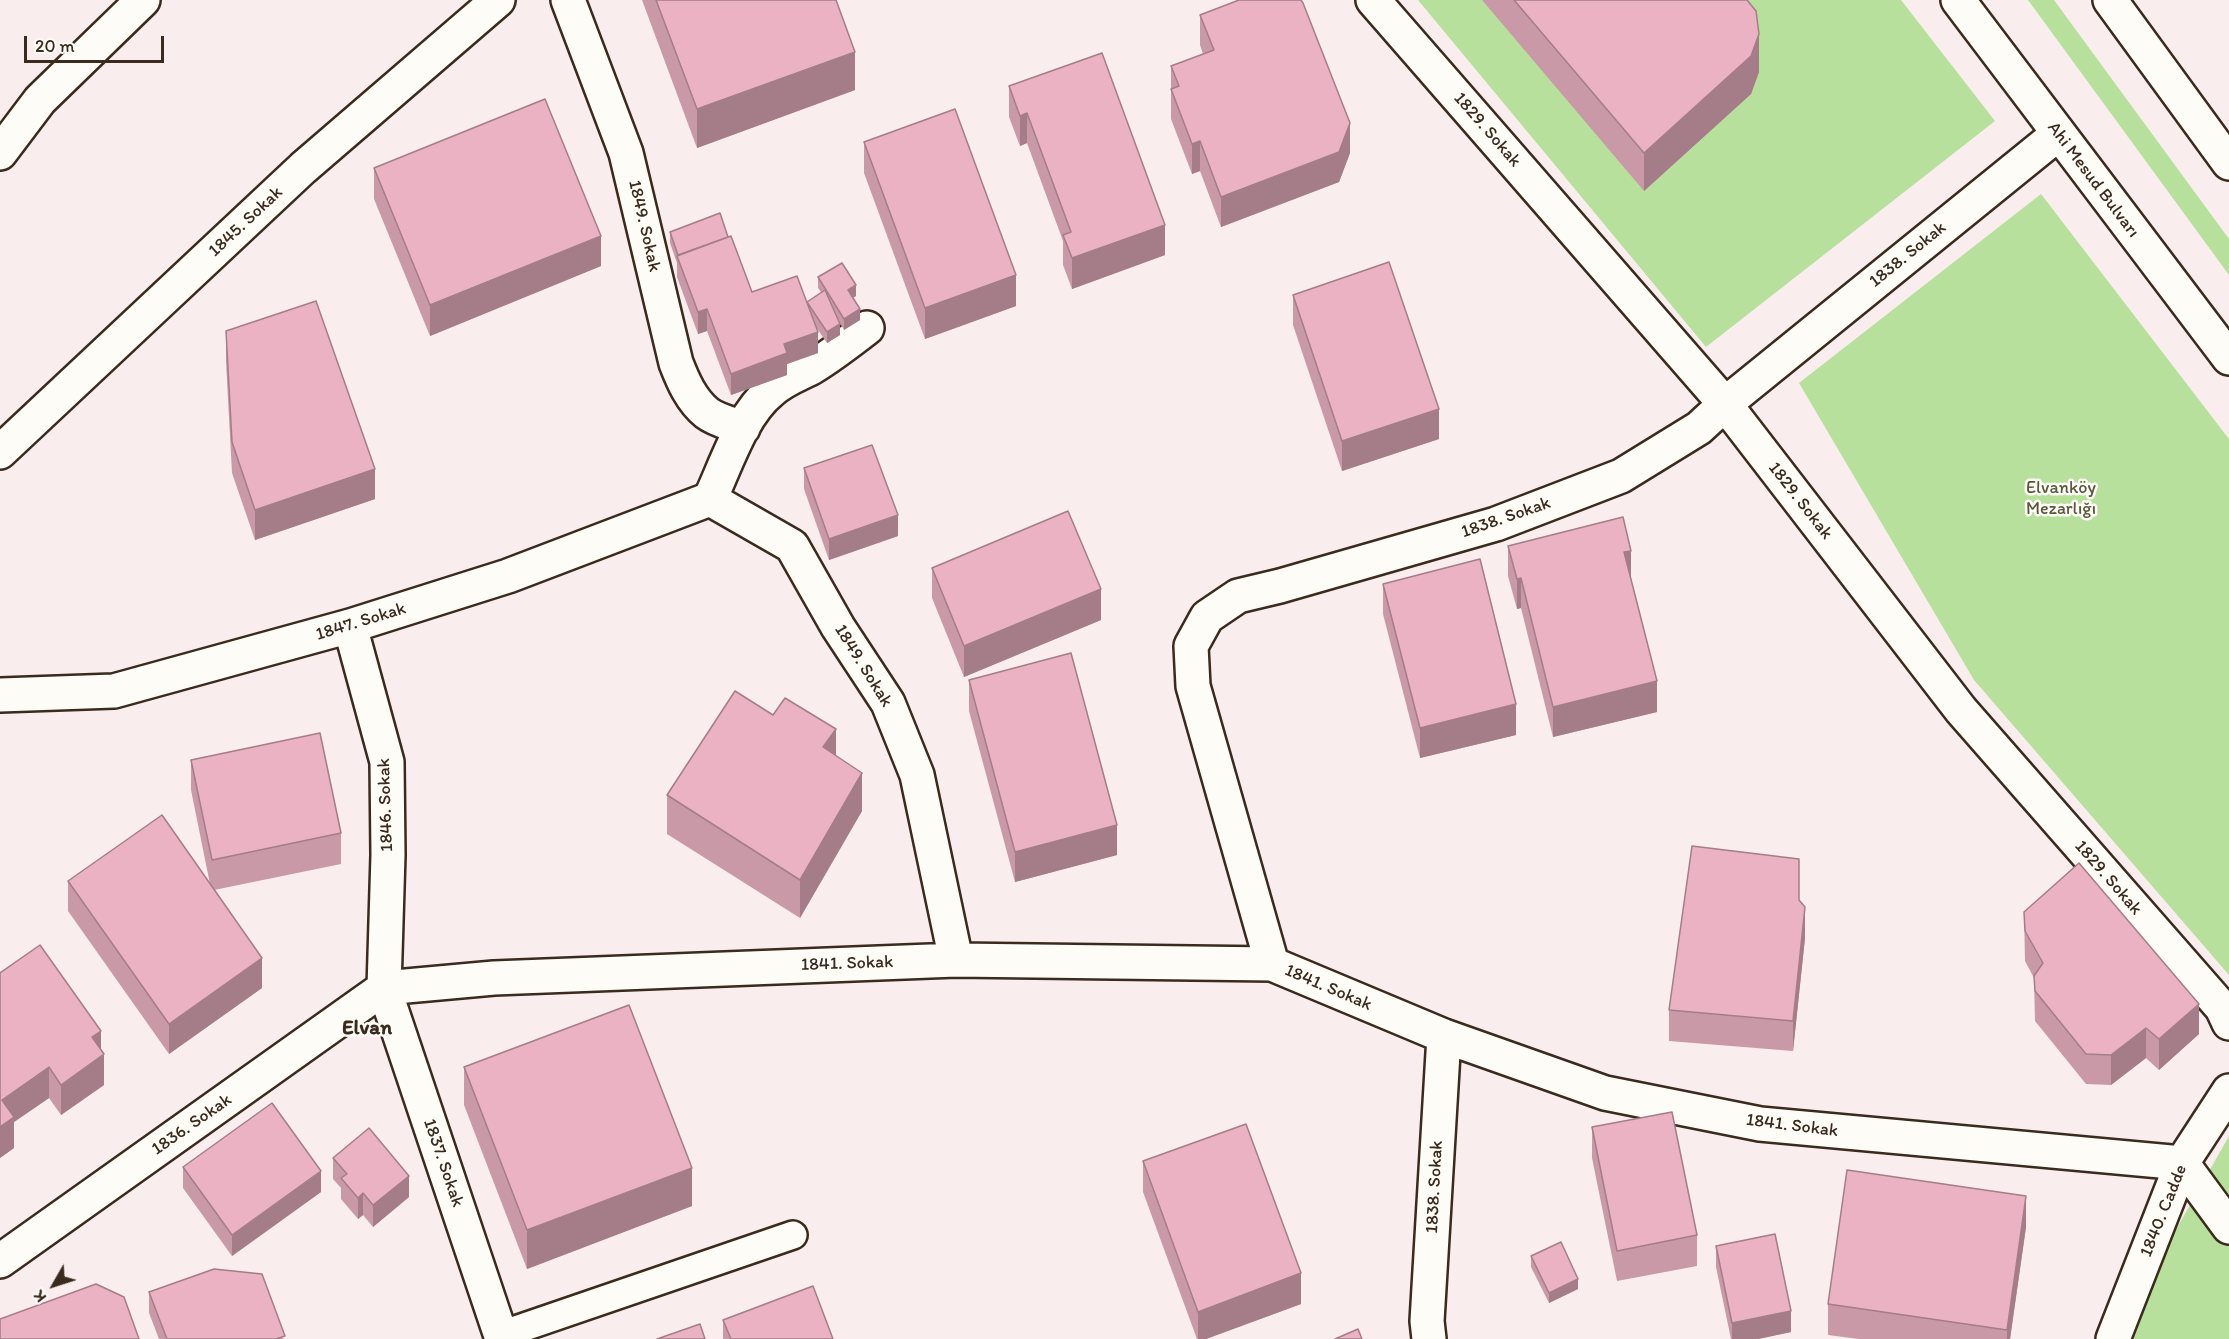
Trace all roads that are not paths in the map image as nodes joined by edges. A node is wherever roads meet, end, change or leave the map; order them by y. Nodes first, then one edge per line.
1 (143, 0) edge
2 (498, 0) edge
3 (568, 0) edge
4 (1373, 0) edge
5 (1958, 0) edge
6 (2109, 0) edge
7 (2058, 134) junction
8 (0, 153) edge
9 (2229, 163) edge
10 (867, 328) dead end
11 (2229, 358) edge
12 (1725, 404) junction
13 (743, 428) junction
14 (0, 452) edge
15 (710, 499) junction
16 (350, 626) junction
17 (0, 695) edge
18 (956, 960) junction
19 (1272, 964) junction
20 (384, 988) junction
21 (2225, 1015) edge
22 (1444, 1036) junction
23 (2229, 1091) edge
24 (2182, 1163) junction
25 (2229, 1227) edge
26 (793, 1235) dead end
27 (0, 1261) edge
28 (497, 1338) edge
29 (1430, 1339) edge
30 (2113, 1339) edge

1 - 8 street
2 - 14 street, 1845. Sokak
3 - 13 street, 1849. Sokak
4 - 12 street, 1829. Sokak
5 - 7 street, Ahi Mesud Bulvarı
6 - 9 street
7 - 11 street, Ahi Mesud Bulvarı
7 - 12 street, 1838. Sokak
10 - 13 street
12 - 19 street, 1838. Sokak
12 - 21 street, 1829. Sokak
13 - 15 street
15 - 16 street, 1847. Sokak
15 - 18 street, 1849. Sokak
16 - 17 street, 1847. Sokak
16 - 20 street, 1846. Sokak
18 - 19 street, 1841. Sokak
18 - 20 street, 1841. Sokak
19 - 22 street, 1841. Sokak
20 - 27 street, 1836. Sokak
20 - 28 street, 1837. Sokak
22 - 24 street, 1841. Sokak
22 - 29 street, 1838. Sokak
23 - 24 street, 1840. Cadde
24 - 25 street
24 - 30 street, 1840. Cadde
26 - 28 lane

